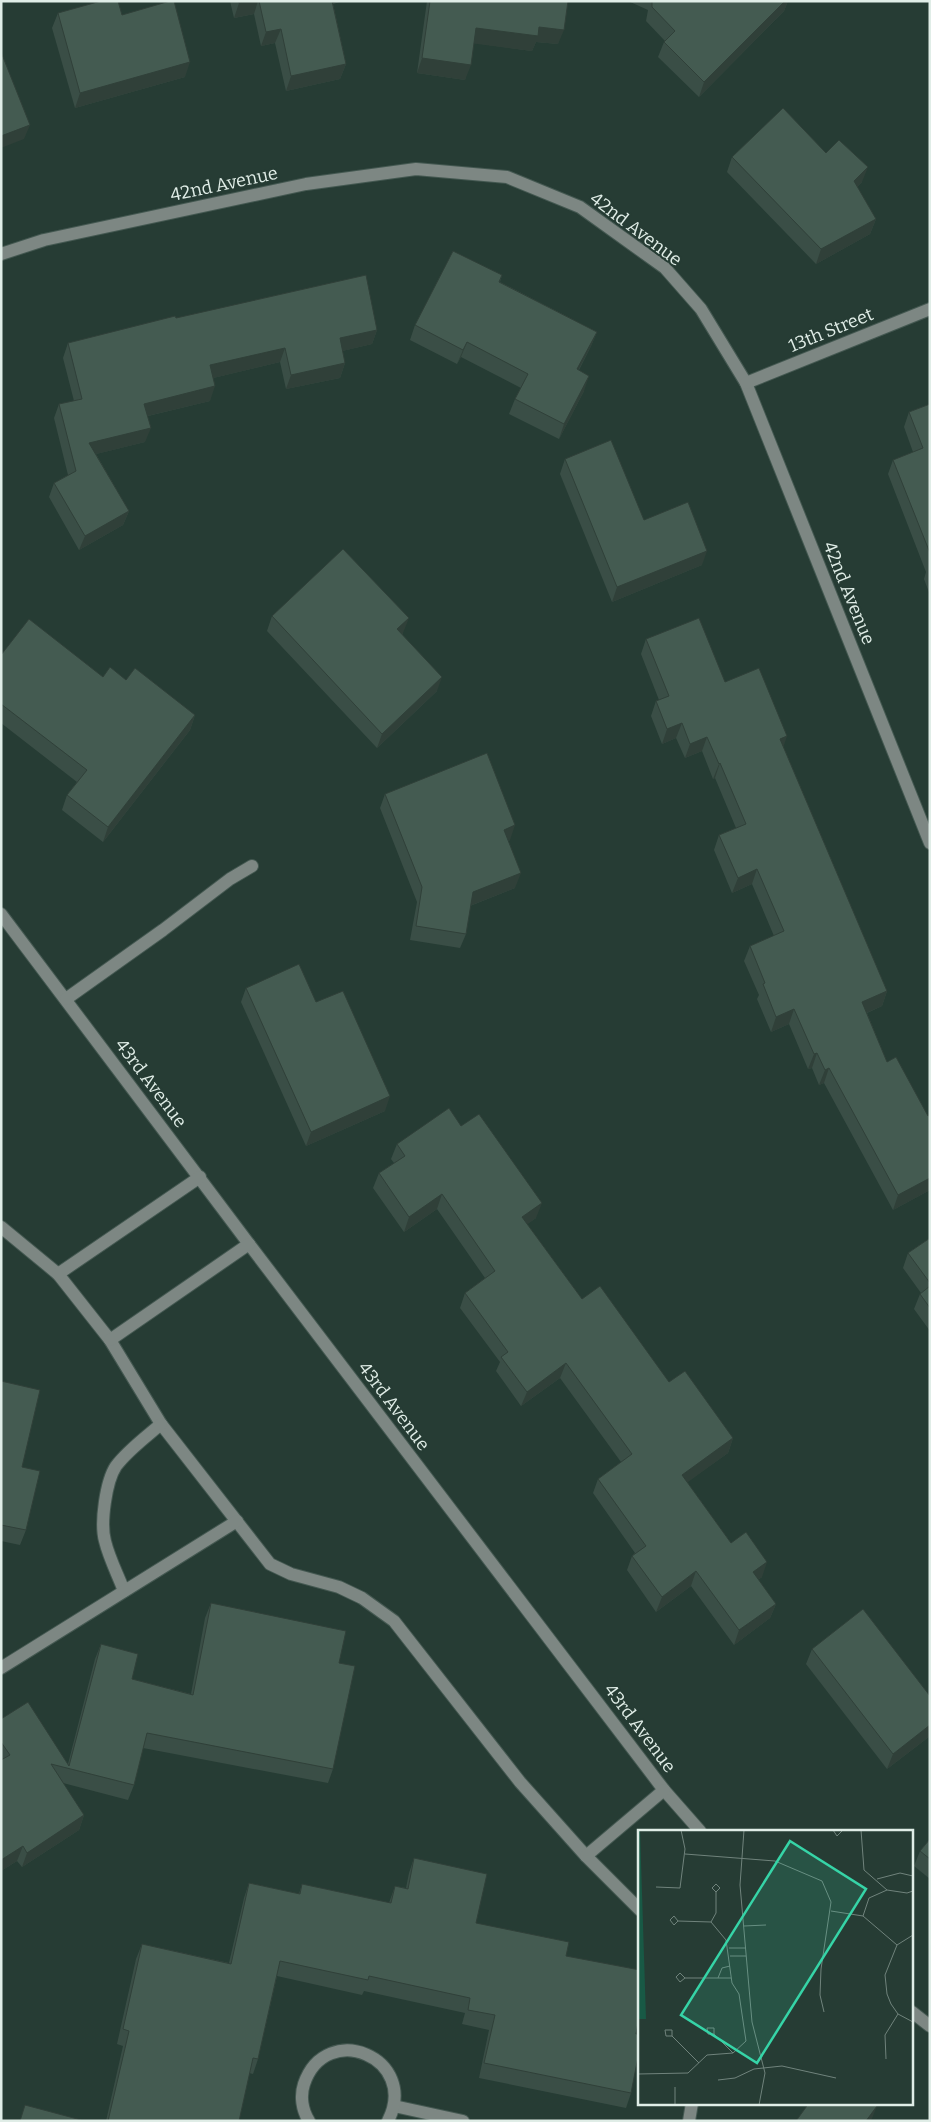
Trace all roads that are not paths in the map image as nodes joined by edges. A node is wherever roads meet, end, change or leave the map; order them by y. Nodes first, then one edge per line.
1 (1, 254) edge
2 (930, 309) edge
3 (746, 383) junction
4 (930, 843) edge
5 (252, 866) dead end
6 (1, 914) edge
7 (66, 999) junction
8 (200, 1177) junction
9 (1, 1227) edge
10 (249, 1244) junction
11 (58, 1274) junction
12 (110, 1340) junction
13 (161, 1424) junction
14 (237, 1521) junction
15 (124, 1591) junction
16 (1, 1668) edge
17 (664, 1790) junction
18 (699, 1830) edge
19 (586, 1856) junction
20 (638, 1908) edge
21 (914, 2014) edge
22 (930, 2026) edge
23 (692, 2104) edge
24 (394, 2106) junction
25 (309, 2121) edge
26 (388, 2121) edge
27 (463, 2121) edge
28 (689, 2121) edge

1 - 3 street, 42nd Avenue
2 - 3 street, 13th Street
3 - 4 street, 42nd Avenue
5 - 7 street
6 - 7 street, 43rd Avenue
7 - 8 street, 43rd Avenue
8 - 10 street, 43rd Avenue
8 - 11 street
9 - 11 street
10 - 12 street
10 - 17 street, 43rd Avenue
11 - 12 street
12 - 13 street
13 - 14 street
13 - 15 street
14 - 15 street
14 - 19 street
15 - 16 street
17 - 18 street, 43rd Avenue
17 - 19 street
19 - 20 street
21 - 22 street
23 - 28 street
24 - 25 street
24 - 26 street
24 - 27 street

